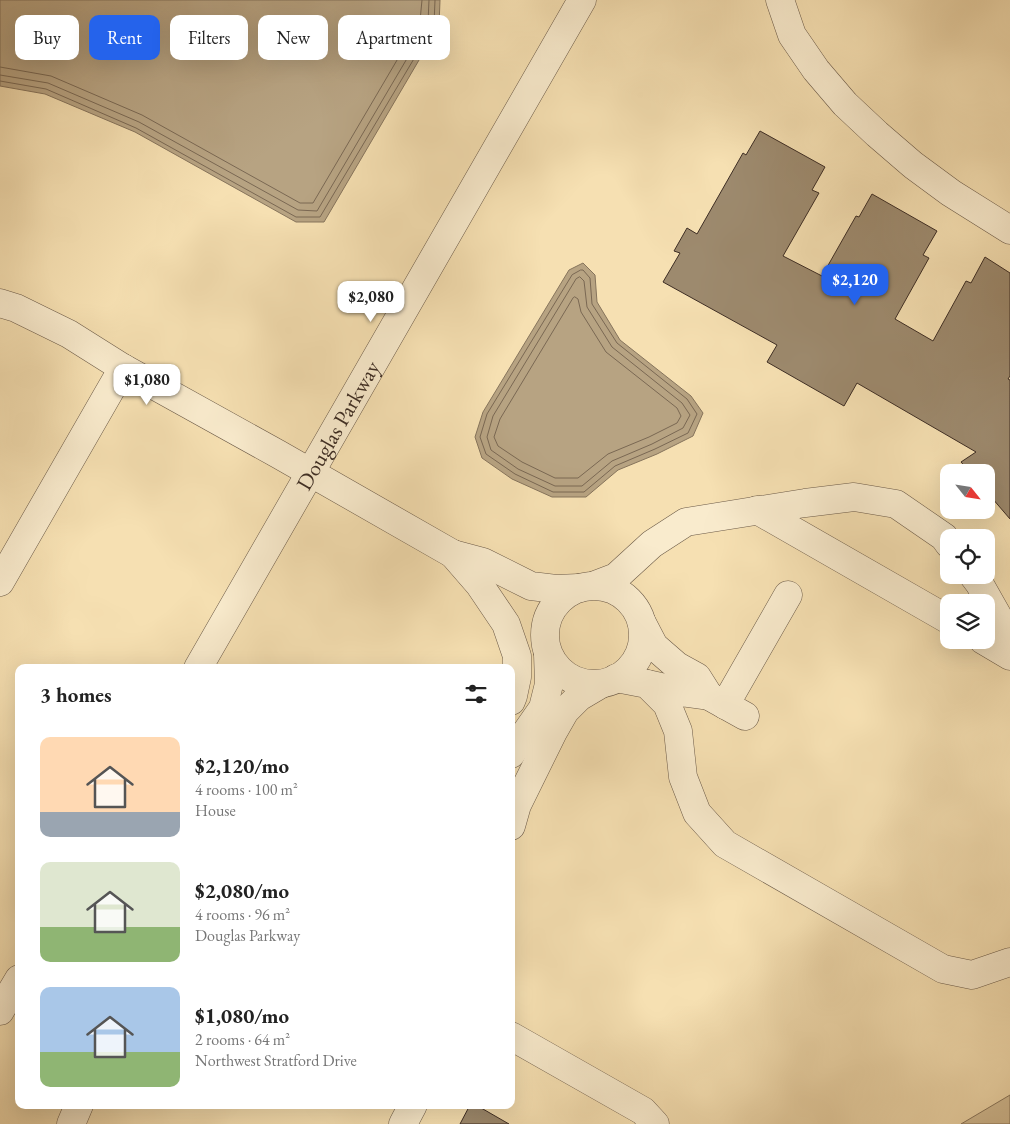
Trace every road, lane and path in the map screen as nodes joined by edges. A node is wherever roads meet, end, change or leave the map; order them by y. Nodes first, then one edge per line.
1 (582, 0) edge
2 (780, 0) edge
3 (1010, 230) edge
4 (0, 303) edge
5 (123, 368) junction
6 (310, 472) junction
7 (757, 510) junction
8 (940, 535) edge
9 (453, 554) junction
10 (0, 582) edge
11 (479, 584) junction
12 (980, 584) edge
13 (587, 586) junction
14 (788, 595) dead end
15 (940, 615) edge
16 (642, 624) junction
17 (1010, 638) edge
18 (546, 646) junction
19 (995, 647) edge
20 (1010, 656) edge
21 (200, 664) edge
22 (609, 681) junction
23 (647, 684) junction
24 (515, 686) edge
25 (726, 706) junction
26 (515, 748) edge
27 (515, 814) edge
28 (1010, 962) edge
29 (15, 986) edge
30 (0, 1012) edge
31 (515, 1038) edge
32 (78, 1109) edge
33 (411, 1109) edge
34 (71, 1124) edge
35 (403, 1124) edge
36 (655, 1124) edge

1 - 6 street, Douglas Parkway
2 - 3 street
4 - 5 street
5 - 6 street
5 - 10 street
6 - 9 street
6 - 21 street, Douglas Parkway
7 - 8 street
7 - 13 street
7 - 15 street
9 - 11 street
9 - 13 street
11 - 18 street
11 - 24 street
12 - 17 street
13 - 16 street
13 - 18 street
14 - 25 street
16 - 22 street
16 - 25 street
18 - 22 street
18 - 26 street
19 - 20 street
22 - 23 street
22 - 27 street
23 - 25 street
23 - 28 street
29 - 30 street
31 - 36 street
32 - 34 street
33 - 35 street

